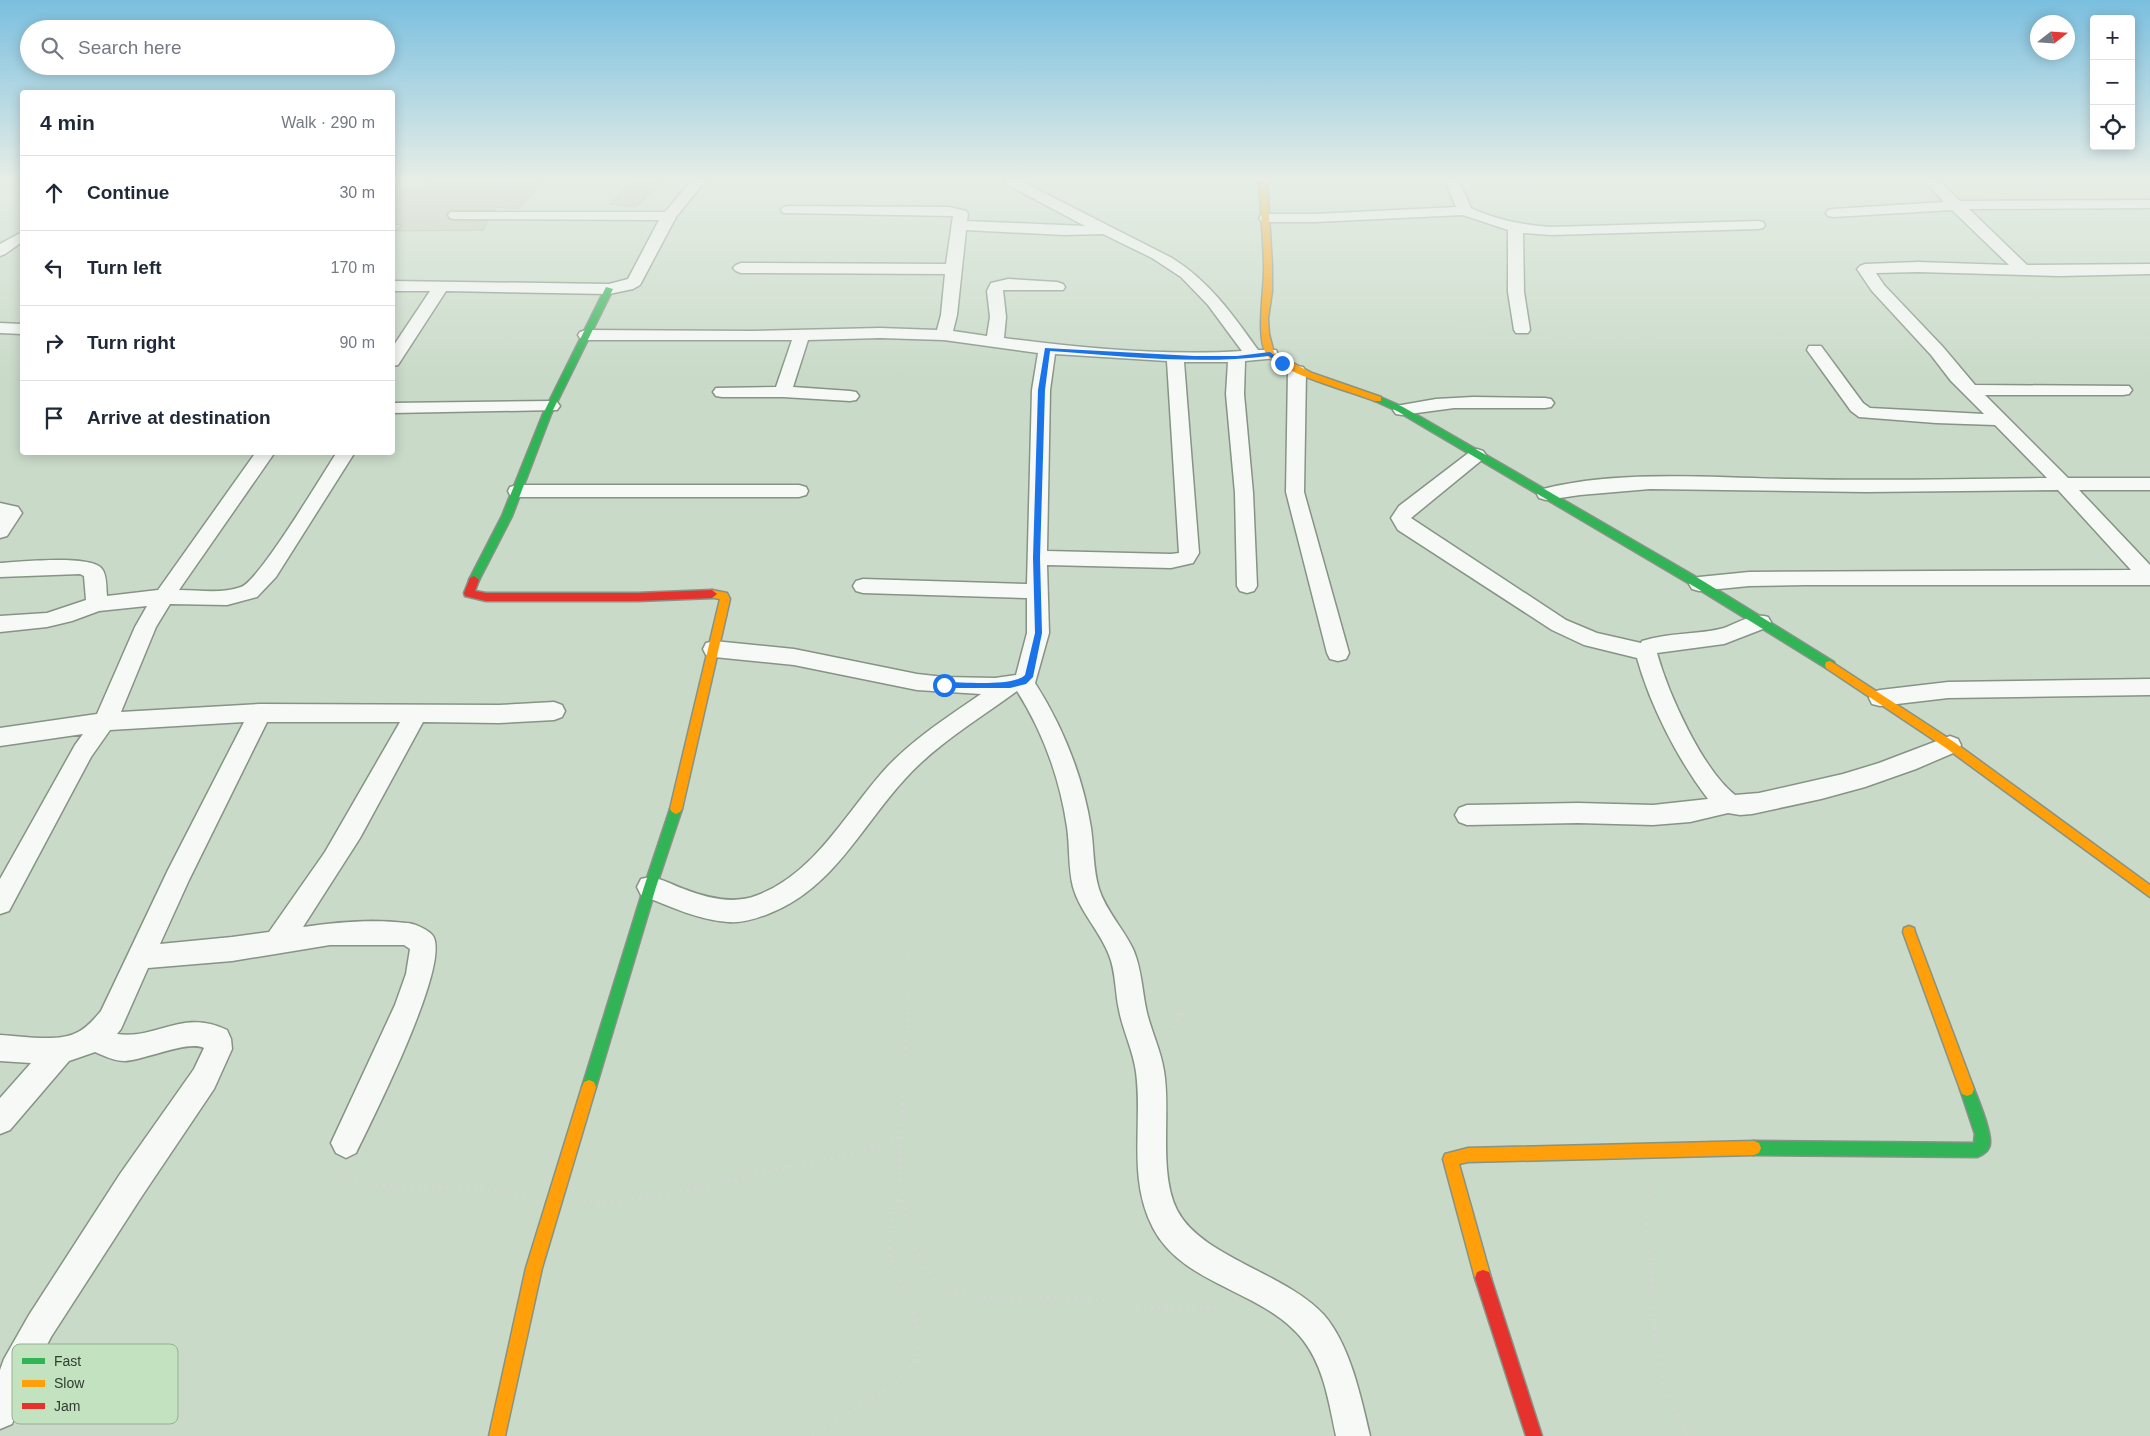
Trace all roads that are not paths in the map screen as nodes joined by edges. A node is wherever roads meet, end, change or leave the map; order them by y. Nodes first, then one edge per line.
1 (652, 248) edge
2 (957, 248) edge
3 (1144, 248) edge
4 (1267, 248) edge
5 (1516, 248) edge
6 (2001, 248) edge
7 (741, 268) dead end
8 (953, 269) junction
9 (2022, 269) junction
10 (2150, 269) edge
11 (395, 286) edge
12 (441, 287) junction
13 (1057, 287) dead end
14 (609, 289) junction
15 (0, 328) edge
16 (20, 329) edge
17 (1522, 330) road end
18 (802, 334) junction
19 (586, 335) junction
20 (944, 336) junction
21 (995, 341) junction
22 (1047, 349) junction
23 (1815, 350) dead end
24 (395, 356) edge
25 (1254, 356) junction
26 (1175, 357) junction
27 (1297, 371) junction
28 (1970, 390) junction
29 (2123, 390) dead end
30 (722, 392) dead end
31 (783, 392) junction
32 (850, 396) road end
33 (1545, 403) dead end
34 (551, 406) junction
35 (395, 408) edge
36 (1402, 410) junction
37 (1998, 420) junction
38 (264, 455) edge
39 (344, 455) edge
40 (1477, 455) junction
41 (2150, 484) edge
42 (2064, 485) junction
43 (517, 490) junction
44 (799, 491) dead end
45 (1546, 494) junction
46 (0, 509) edge
47 (0, 531) edge
48 (1037, 558) junction
49 (0, 570) edge
50 (2150, 577) edge
51 (1699, 584) junction
52 (863, 586) dead end
53 (1247, 586) road end
54 (1037, 591) junction
55 (164, 597) junction
56 (97, 604) junction
57 (1761, 622) junction
58 (0, 624) edge
59 (714, 649) junction
60 (1646, 652) junction
61 (1338, 653) dead end
62 (1016, 684) junction
63 (2150, 687) edge
64 (1880, 698) junction
65 (554, 711) road end
66 (260, 713) junction
67 (416, 714) junction
68 (104, 722) junction
69 (0, 737) edge
70 (1950, 745) junction
71 (1727, 803) junction
72 (1467, 815) dead end
73 (10, 867) edge
74 (650, 887) junction
75 (2150, 892) edge
76 (0, 903) edge
77 (1909, 932) dead end
78 (277, 942) junction
79 (141, 957) junction
80 (96, 1039) junction
81 (0, 1048) edge
82 (60, 1051) junction
83 (0, 1120) edge
84 (346, 1143) road end
85 (31, 1344) edge
86 (12, 1382) edge
87 (0, 1412) edge
88 (497, 1436) edge
89 (1353, 1436) edge
90 (1534, 1436) edge

1 - 14 street
2 - 8 street
3 - 25 street
4 - 25 street
5 - 17 street
6 - 9 street
7 - 8 street
8 - 20 street
9 - 10 street
9 - 28 street
11 - 12 street
12 - 14 street
12 - 24 street
13 - 21 street
14 - 19 street
15 - 16 street
18 - 19 street
18 - 20 street
18 - 31 street
19 - 34 street
20 - 21 street
21 - 22 street
22 - 26 street
22 - 48 street
23 - 37 street
25 - 26 street
25 - 27 street
25 - 53 street
26 - 48 street
27 - 36 street
27 - 61 street
28 - 29 street
28 - 37 street
30 - 31 street
31 - 32 street
33 - 36 street
34 - 35 street
34 - 43 street
36 - 40 street
37 - 42 street
38 - 55 street
39 - 55 street
40 - 45 street
40 - 60 street
41 - 42 street
42 - 45 street
42 - 50 street
43 - 44 street
43 - 59 street
45 - 51 street
46 - 47 street
48 - 54 street
49 - 56 street
50 - 51 street
51 - 57 street
52 - 54 street
54 - 62 street
55 - 56 street
55 - 68 street
56 - 58 street
57 - 60 street
57 - 64 street
59 - 62 street
59 - 74 street
60 - 71 street
62 - 74 street
62 - 89 street
63 - 64 street
64 - 70 street
65 - 67 street
66 - 67 street
66 - 68 street
66 - 79 street
67 - 78 street
68 - 69 street
68 - 73 street
70 - 71 street
70 - 75 street
71 - 72 street
73 - 76 street
74 - 88 street
77 - 90 street
78 - 79 street
78 - 84 street
79 - 80 street
80 - 82 street
80 - 85 street
81 - 82 street
82 - 83 street
86 - 87 street

